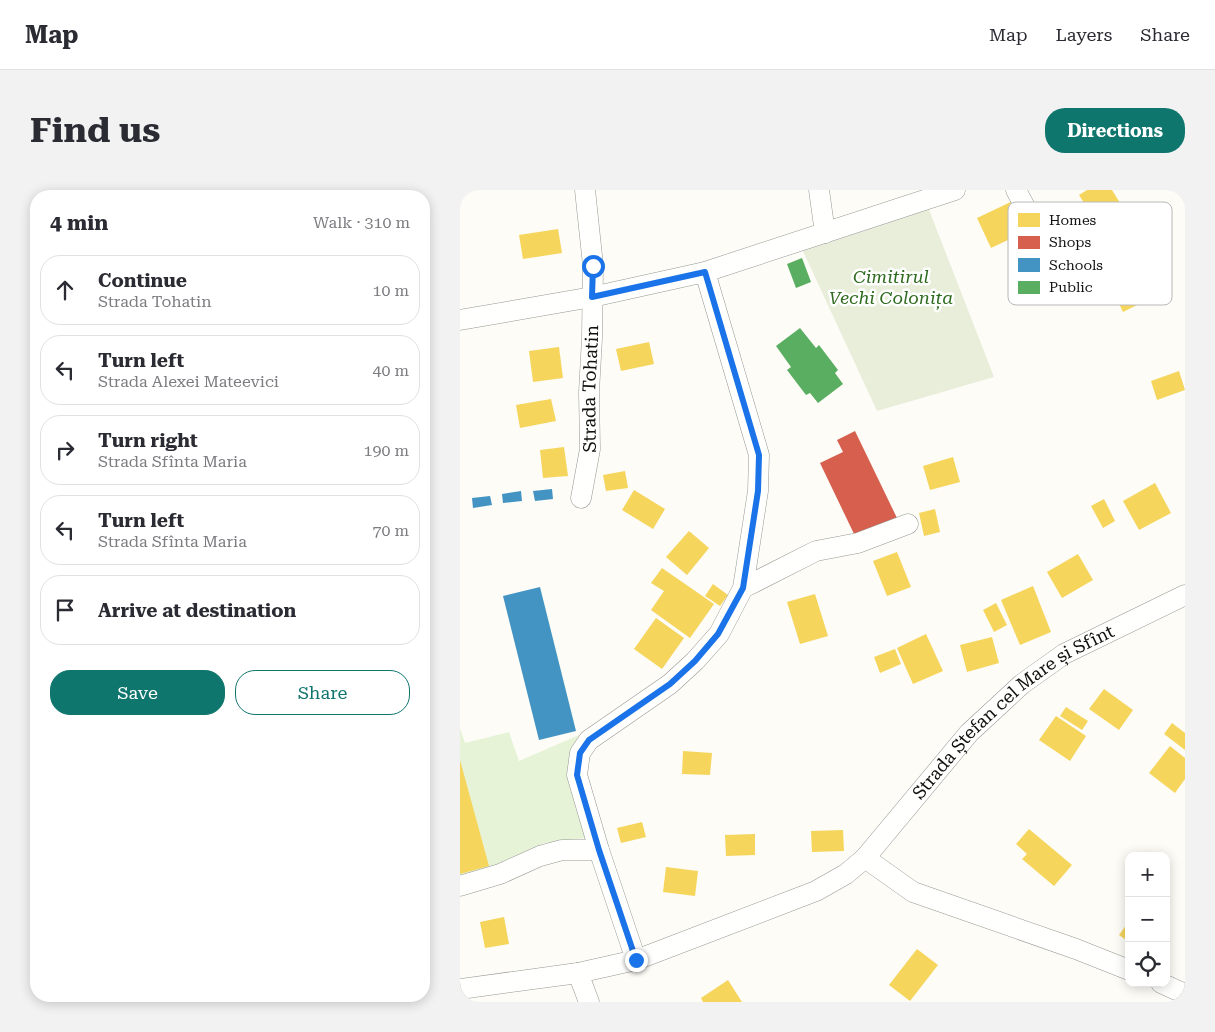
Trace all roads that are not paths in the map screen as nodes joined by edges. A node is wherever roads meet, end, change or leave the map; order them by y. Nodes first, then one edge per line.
1 (585, 190) edge
2 (819, 190) edge
3 (955, 190) edge
4 (1016, 190) edge
5 (1022, 202) edge
6 (825, 233) junction
7 (705, 272) junction
8 (592, 297) junction
9 (460, 320) edge
10 (581, 498) dead end
11 (908, 524) dead end
12 (743, 588) junction
13 (1185, 595) edge
14 (599, 850) junction
15 (865, 858) junction
16 (460, 886) edge
17 (636, 960) junction
18 (1125, 968) edge
19 (578, 973) junction
20 (1170, 987) edge
21 (460, 989) edge
22 (488, 994) edge
23 (1185, 994) edge
24 (589, 1002) edge

1 - 8 street, Strada Tohatin
2 - 6 street
3 - 6 street
4 - 5 street
6 - 7 street
7 - 8 street
7 - 12 street
8 - 9 street
8 - 10 street, Strada Tohatin
11 - 12 street
12 - 14 street
13 - 15 street, Strada Ștefan cel Mare și Sfînt
14 - 16 street
14 - 17 street
15 - 17 street, Strada Ștefan cel Mare și Sfînt
15 - 18 street
17 - 19 street, Strada Ștefan cel Mare și Sfînt
19 - 22 street, Strada Ștefan cel Mare și Sfînt
19 - 24 street
20 - 23 street
21 - 22 street, Strada Ștefan cel Mare și Sfînt

